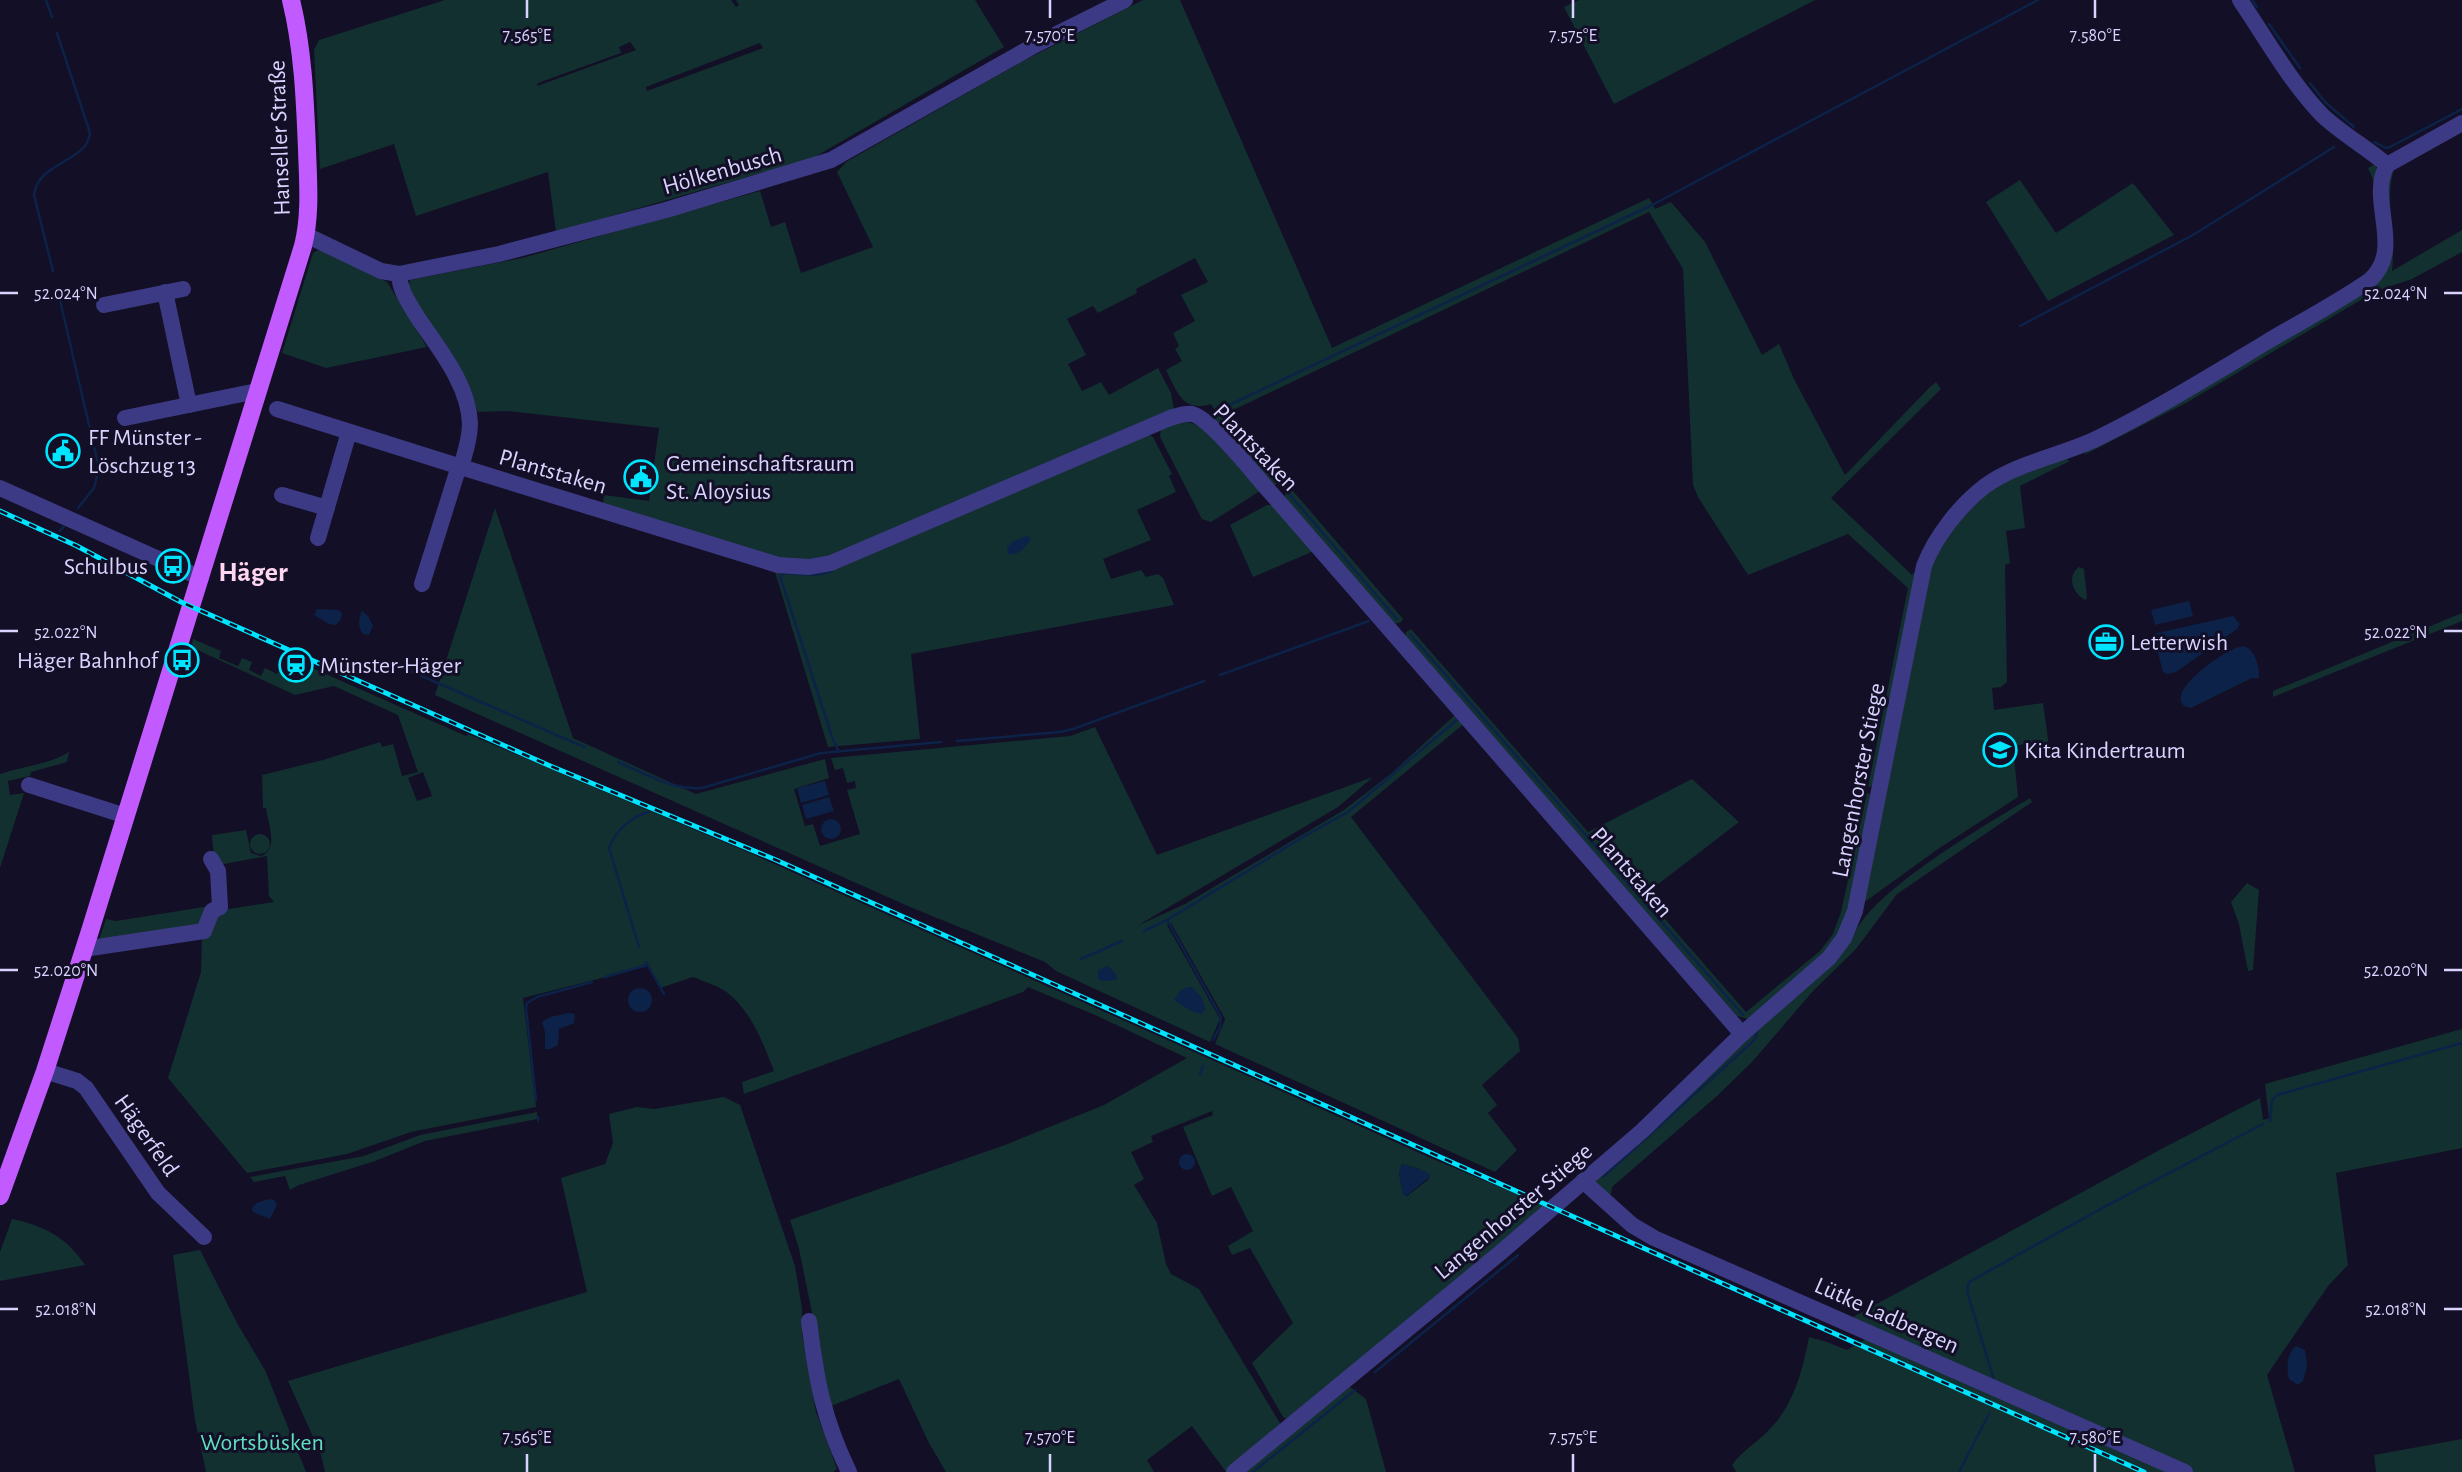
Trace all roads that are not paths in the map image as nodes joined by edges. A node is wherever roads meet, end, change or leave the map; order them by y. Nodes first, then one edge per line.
1 (291, 0) edge
2 (1125, 0) edge
3 (2240, 0) edge
4 (2462, 123) edge
5 (2387, 165) junction
6 (306, 235) junction
7 (399, 274) junction
8 (183, 289) dead end
9 (165, 292) junction
10 (104, 305) dead end
11 (258, 394) junction
12 (188, 405) junction
13 (277, 409) dead end
14 (125, 418) dead end
15 (349, 432) junction
16 (460, 467) junction
17 (0, 488) edge
18 (282, 495) dead end
19 (327, 508) junction
20 (318, 538) dead end
21 (201, 578) junction
22 (422, 584) dead end
23 (29, 785) dead end
24 (126, 816) junction
25 (211, 859) dead end
26 (84, 949) junction
27 (1742, 1034) junction
28 (45, 1071) junction
29 (1583, 1181) junction
30 (0, 1196) edge
31 (204, 1237) dead end
32 (809, 1321) dead end
33 (849, 1472) edge
34 (1234, 1472) edge
35 (2185, 1472) edge

1 - 6 main road, Hanseller Straße
2 - 7 street, Hölkenbusch
3 - 5 street
4 - 5 street
5 - 27 street, Langenhorster Stiege
6 - 7 street, Hölkenbusch
6 - 11 main road, Hanseller Straße
7 - 16 street, Plantstaken
8 - 9 street
9 - 10 street
9 - 12 street
11 - 12 street
11 - 21 main road, Hanseller Straße
12 - 14 street
13 - 15 street, Plantstaken
15 - 16 street, Plantstaken
15 - 19 street
16 - 22 street, Plantstaken
16 - 27 street, Plantstaken
17 - 21 street
18 - 19 street
19 - 20 street
21 - 24 main road, Hanseller Straße
23 - 24 street
24 - 26 main road, Hanseller Straße
25 - 26 street
26 - 28 main road, Hanseller Straße
27 - 29 street, Langenhorster Stiege
28 - 30 main road, Hanseller Straße
28 - 31 street, Hägerfeld
29 - 34 street, Langenhorster Stiege
29 - 35 street, Lütke Ladbergen
32 - 33 street

